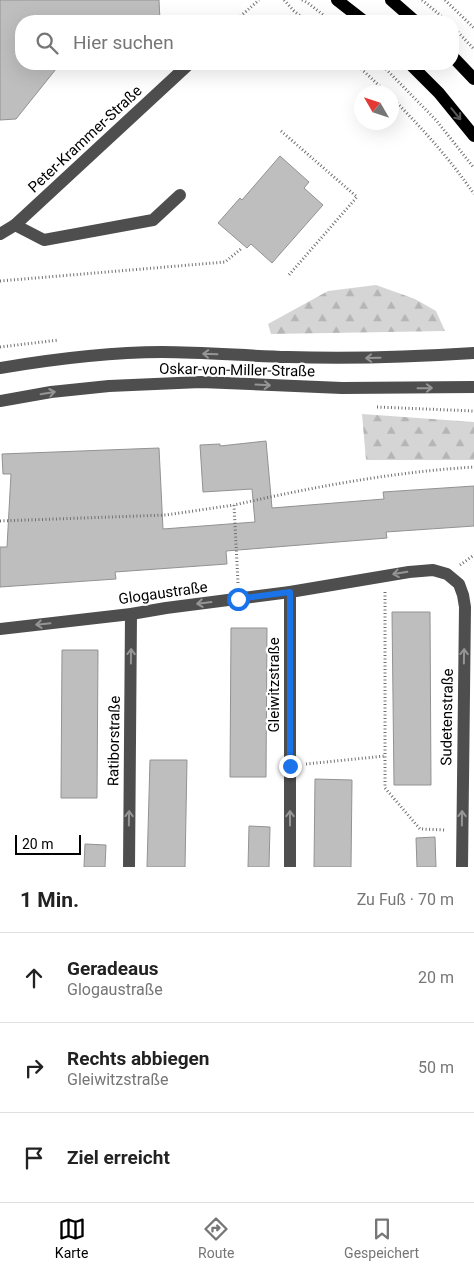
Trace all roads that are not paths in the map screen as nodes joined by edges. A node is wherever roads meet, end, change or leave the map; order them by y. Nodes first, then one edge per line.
1 (337, 0) edge
2 (391, 0) edge
3 (356, 15) edge
4 (408, 15) edge
5 (459, 63) edge
6 (183, 70) edge
7 (416, 70) edge
8 (474, 79) edge
9 (474, 136) edge
10 (180, 195) dead end
11 (15, 225) junction
12 (0, 234) edge
13 (474, 352) edge
14 (0, 368) edge
15 (474, 387) edge
16 (0, 401) edge
17 (447, 574) joint
18 (290, 592) junction
19 (131, 614) junction
20 (0, 629) edge
21 (129, 867) edge
22 (290, 867) edge
23 (462, 867) edge

1 - 3 main road
2 - 4 main road
5 - 8 main road
6 - 11 street, Peter-Krammer-Straße
7 -> 9 main road
10 - 11 street
11 - 12 street, Peter-Krammer-Straße
13 -> 14 street, Oskar-von-Miller-Straße
16 -> 15 street, Oskar-von-Miller-Straße
17 -> 18 street, Glogaustraße
23 -> 17 street, Sudetenstraße
18 -> 19 street, Glogaustraße
22 -> 18 street, Gleiwitzstraße
19 -> 20 street, Glogaustraße
21 -> 19 street, Ratiborstraße

